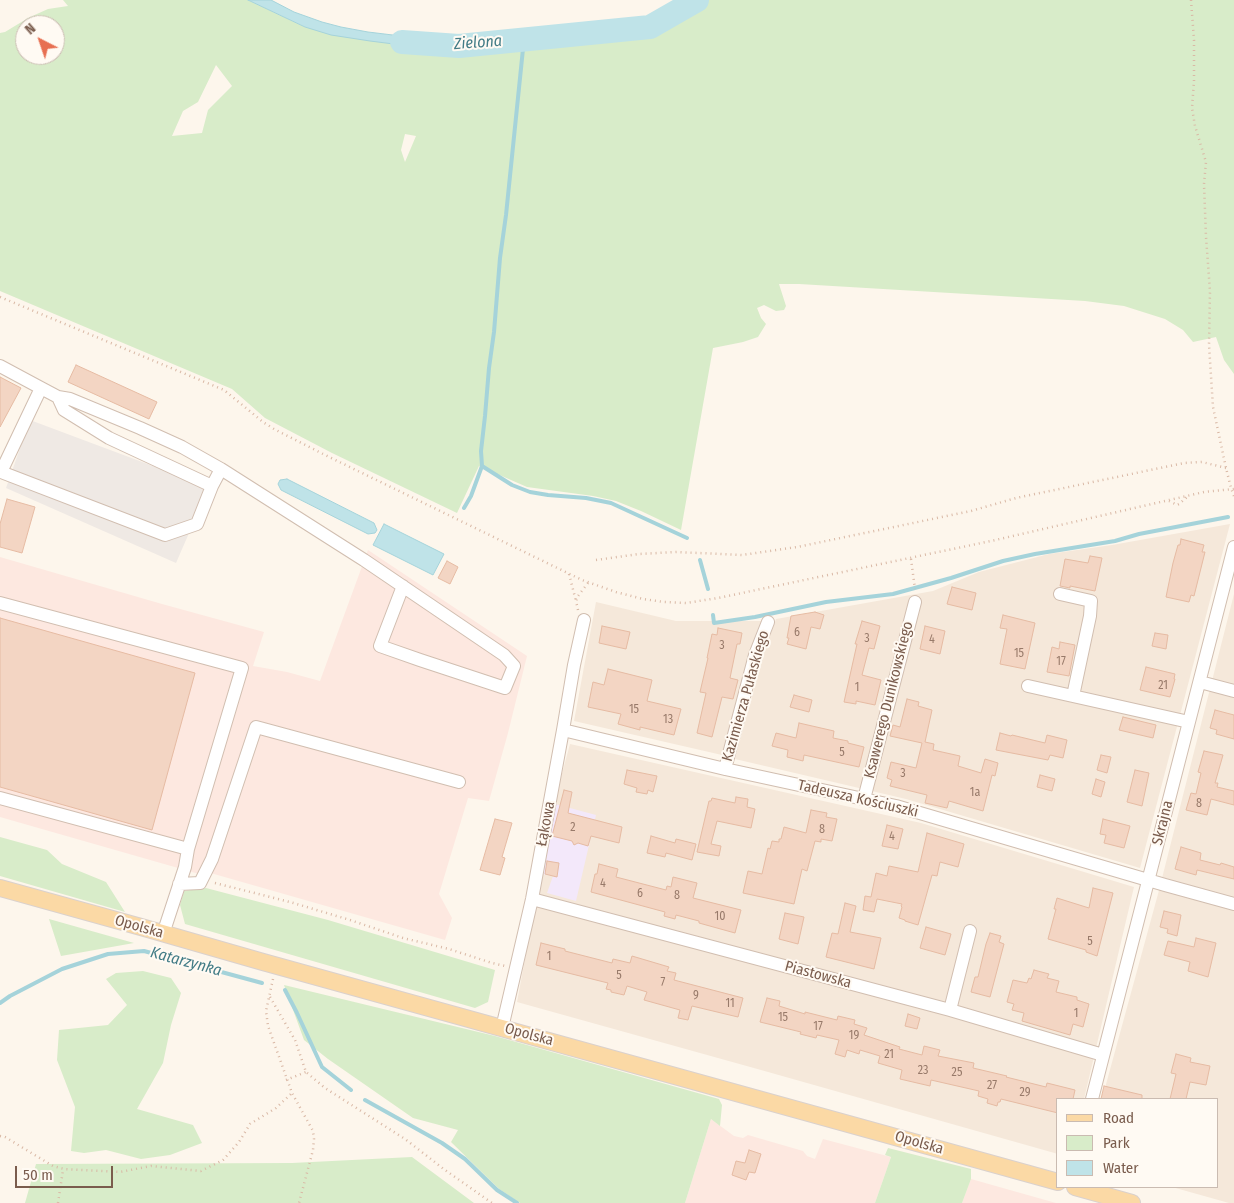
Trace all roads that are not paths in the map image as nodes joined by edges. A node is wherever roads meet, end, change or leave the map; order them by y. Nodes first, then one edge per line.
1 (0, 366) edge
2 (41, 388) junction
3 (58, 397) junction
4 (221, 469) junction
5 (1, 474) edge
6 (212, 486) junction
7 (1234, 547) edge
8 (403, 586) junction
9 (1060, 594) dead end
10 (915, 596) road end
11 (0, 603) edge
12 (584, 620) road end
13 (768, 622) dead end
14 (1200, 682) junction
15 (1028, 686) dead end
16 (1234, 691) edge
17 (1073, 696) junction
18 (1189, 722) junction
19 (563, 730) junction
20 (725, 769) junction
21 (460, 782) dead end
22 (0, 798) edge
23 (864, 799) junction
24 (188, 849) junction
25 (1149, 881) junction
26 (179, 884) junction
27 (0, 888) edge
28 (532, 899) junction
29 (1234, 904) edge
30 (970, 932) dead end
31 (163, 934) junction
32 (950, 1010) junction
33 (502, 1028) junction
34 (1103, 1055) junction
35 (1092, 1098) edge
36 (1056, 1181) edge
37 (1078, 1188) edge
38 (1112, 1200) edge
39 (1131, 1203) edge

1 - 2 street
2 - 3 street
2 - 5 street
3 - 4 street
3 - 6 street
4 - 6 street
4 - 8 street
5 - 6 street
7 - 14 street, Skrajna
8 - 8 street
9 - 17 street
10 - 23 street, Ksawerego Dunikowskiego
11 - 24 street
12 - 19 street, Łąkowa
13 - 20 street, Kazimierza Pułaskiego
14 - 16 street
14 - 18 street, Skrajna
15 - 17 street
17 - 18 street
18 - 25 street, Skrajna
19 - 20 street, Tadeusza Kościuszki
19 - 28 street, Łąkowa
20 - 23 street, Tadeusza Kościuszki
21 - 26 street
22 - 24 street
23 - 25 street, Tadeusza Kościuszki
24 - 26 street
25 - 29 street, Tadeusza Kościuszki
25 - 34 street, Skrajna
26 - 31 street
27 - 31 main road, Opolska
28 - 32 street, Piastowska
28 - 33 street, Łąkowa
30 - 32 street
31 - 33 main road, Opolska
32 - 34 street, Piastowska
33 - 36 main road, Opolska
34 - 35 street, Skrajna
37 - 38 main road
38 - 39 main road

